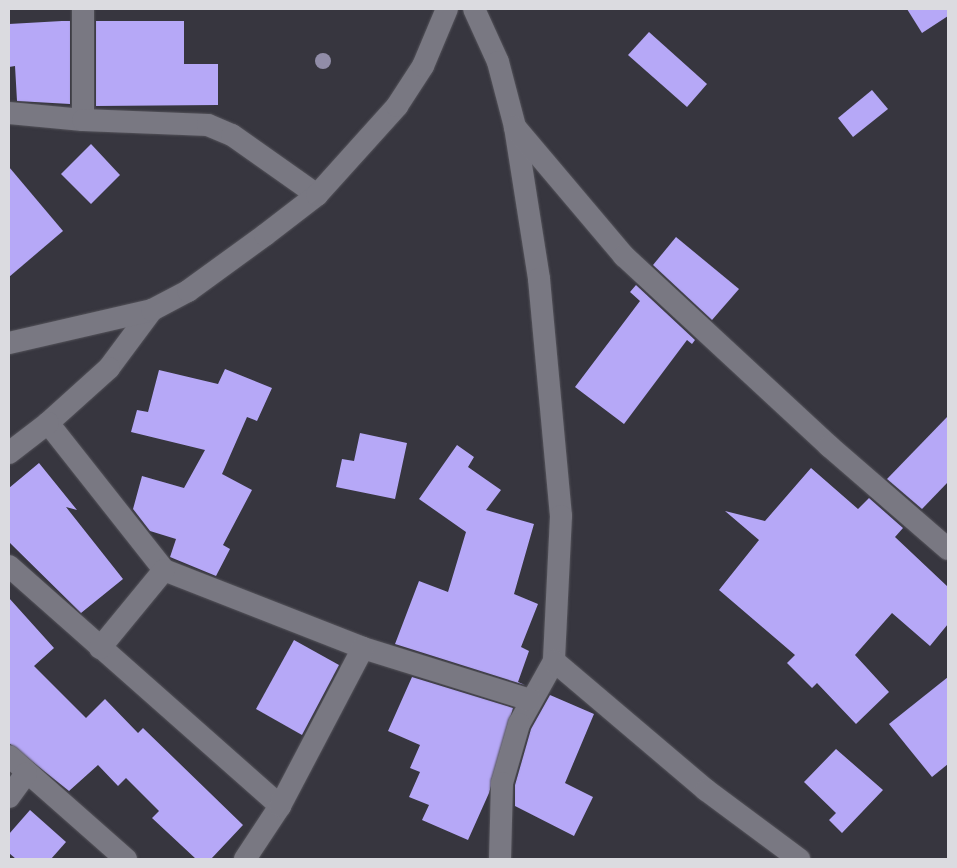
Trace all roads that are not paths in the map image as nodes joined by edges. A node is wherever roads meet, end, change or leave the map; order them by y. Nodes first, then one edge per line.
1 (83, 9) edge
2 (448, 9) edge
3 (474, 9) edge
4 (9, 113) edge
5 (83, 120) junction
6 (515, 127) junction
7 (317, 195) junction
8 (152, 310) junction
9 (9, 343) edge
10 (48, 423) junction
11 (9, 453) edge
12 (948, 549) edge
13 (9, 566) edge
14 (164, 570) junction
15 (100, 648) junction
16 (363, 648) junction
17 (554, 661) junction
18 (530, 700) junction
19 (9, 756) edge
20 (26, 774) junction
21 (9, 797) edge
22 (280, 806) junction
23 (126, 859) edge
24 (245, 859) edge
25 (500, 859) edge
26 (800, 859) edge

1 - 5 street
2 - 7 street
3 - 6 street
4 - 5 street
5 - 7 street
6 - 12 street
6 - 17 street
7 - 8 street
8 - 9 street
8 - 10 street
10 - 11 street
10 - 14 street
13 - 15 street
14 - 15 street
14 - 16 street
15 - 22 street
16 - 18 street
16 - 22 street
17 - 18 street
17 - 26 street
18 - 25 street
19 - 20 street
20 - 21 street
20 - 23 street
22 - 24 street

